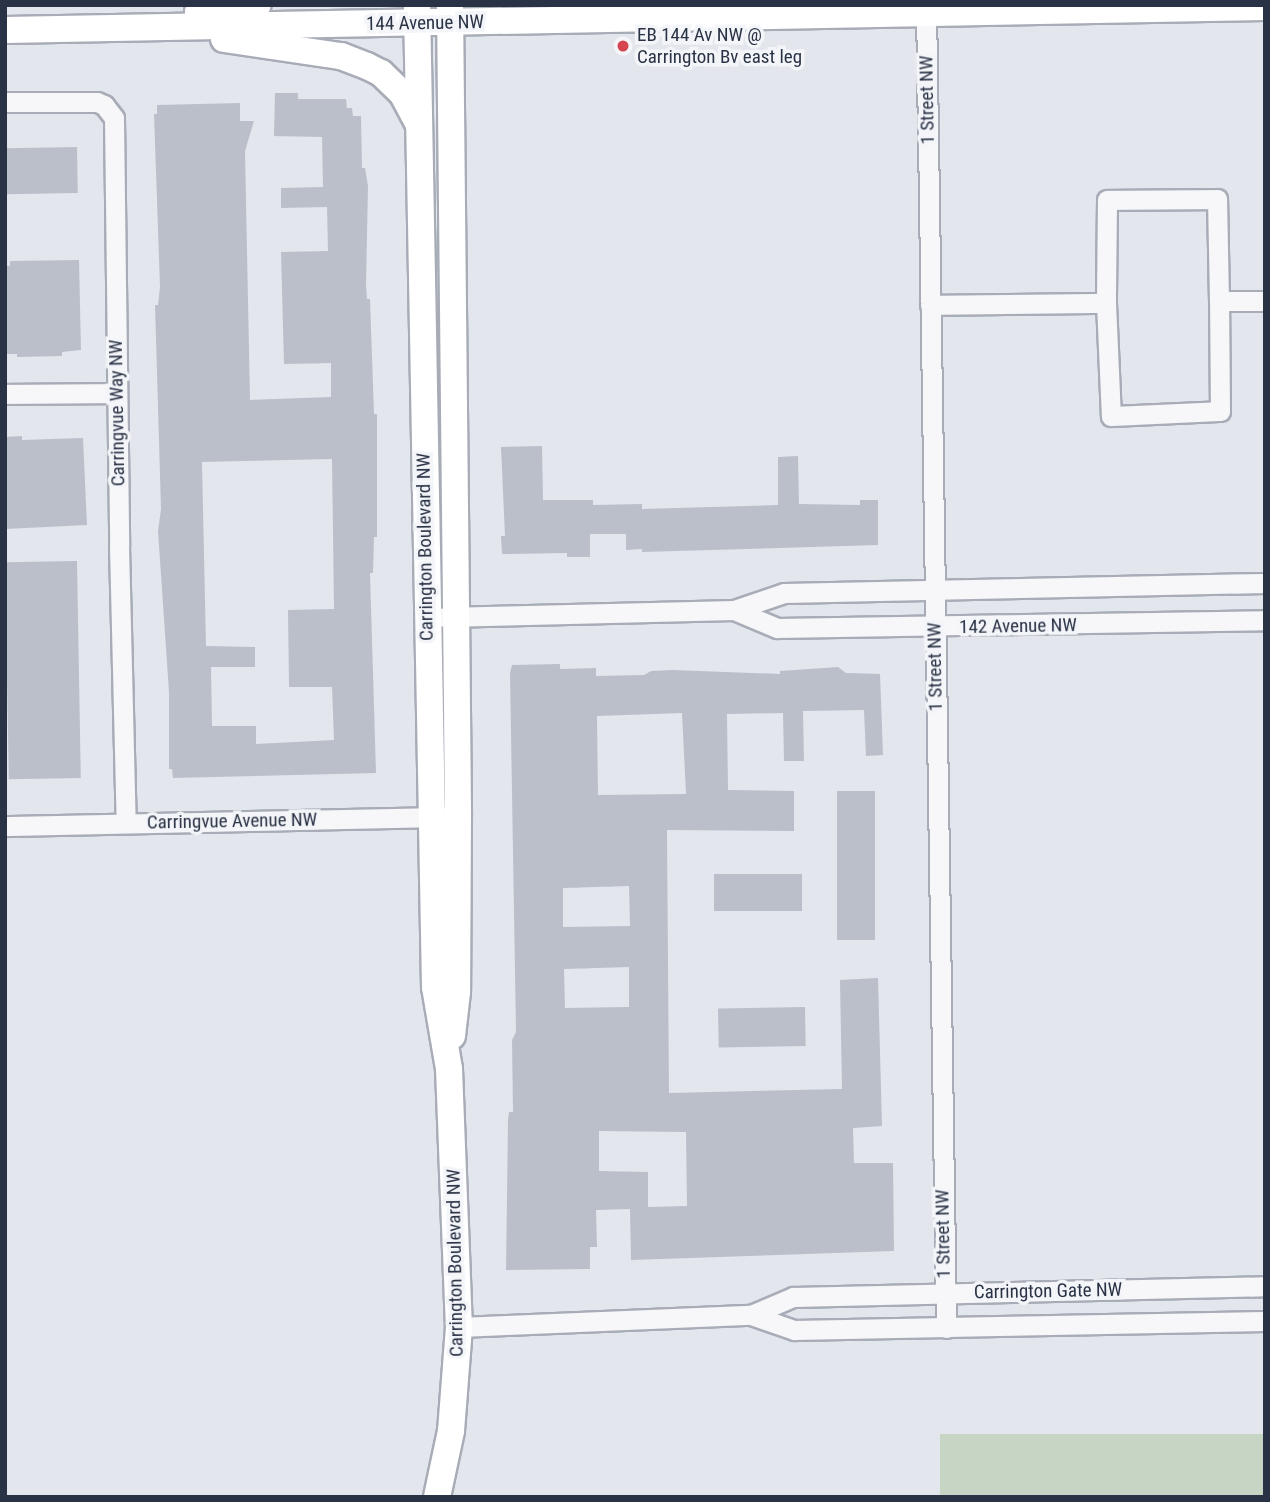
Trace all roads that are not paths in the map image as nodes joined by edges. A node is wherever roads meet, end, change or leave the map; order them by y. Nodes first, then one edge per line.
1 (258, 5) edge
2 (926, 9) edge
3 (1260, 9) edge
4 (453, 10) edge
5 (417, 15) edge
6 (150, 28) junction
7 (5, 30) edge
8 (33, 30) junction
9 (5, 102) edge
10 (420, 126) junction
11 (1265, 301) edge
12 (1219, 302) junction
13 (1105, 303) junction
14 (930, 305) junction
15 (116, 393) junction
16 (5, 394) edge
17 (1265, 583) edge
18 (934, 590) junction
19 (734, 610) junction
20 (426, 617) junction
21 (456, 617) junction
22 (1265, 620) edge
23 (935, 627) junction
24 (458, 816) junction
25 (430, 817) junction
26 (126, 823) junction
27 (5, 826) edge
28 (449, 1069) junction
29 (1265, 1286) edge
30 (944, 1294) junction
31 (751, 1315) junction
32 (1265, 1321) edge
33 (459, 1327) junction
34 (946, 1328) junction
35 (437, 1497) edge

1 - 8 street
2 - 3 street, 144 Avenue NW
2 - 4 street, 144 Avenue NW
2 - 14 street, 1 Street NW
4 - 5 street, 144 Avenue NW
4 - 21 street, Carrington Boulevard NW
5 - 6 street, 144 Avenue NW
5 - 10 street, Carrington Boulevard NW
6 - 8 street, 144 Avenue NW
6 - 10 street
7 - 8 street, 144 Avenue NW
9 - 15 street, Carringvue Way NW
10 - 20 street, Carrington Boulevard NW
11 - 12 street
12 - 13 street
12 - 13 street
13 - 14 street
14 - 18 street, 1 Street NW
15 - 16 street
15 - 26 street, Carringvue Way NW
17 - 18 street, 142 Avenue NW
18 - 19 street, 142 Avenue NW
18 - 23 street, 1 Street NW
19 - 21 street, 142 Avenue NW
19 - 23 street, 142 Avenue NW
20 - 21 street, 142 Avenue NW
20 - 25 street, Carrington Boulevard NW
21 - 24 street, Carrington Boulevard NW
22 - 23 street, 142 Avenue NW
23 - 30 street, 1 Street NW
24 - 25 street, Carringvue Avenue NW
24 - 28 street, Carrington Boulevard NW
25 - 26 street, Carringvue Avenue NW
25 - 28 street, Carrington Boulevard NW
26 - 27 street, Carringvue Avenue NW
28 - 33 street, Carrington Boulevard NW
29 - 30 street, Carrington Gate NW
30 - 31 street, Carrington Gate NW
30 - 34 street, 1 Street NW
31 - 33 street, Carrington Gate NW
31 - 34 street, Carrington Gate NW
32 - 34 street, Carrington Gate NW
33 - 35 street, Carrington Boulevard NW

